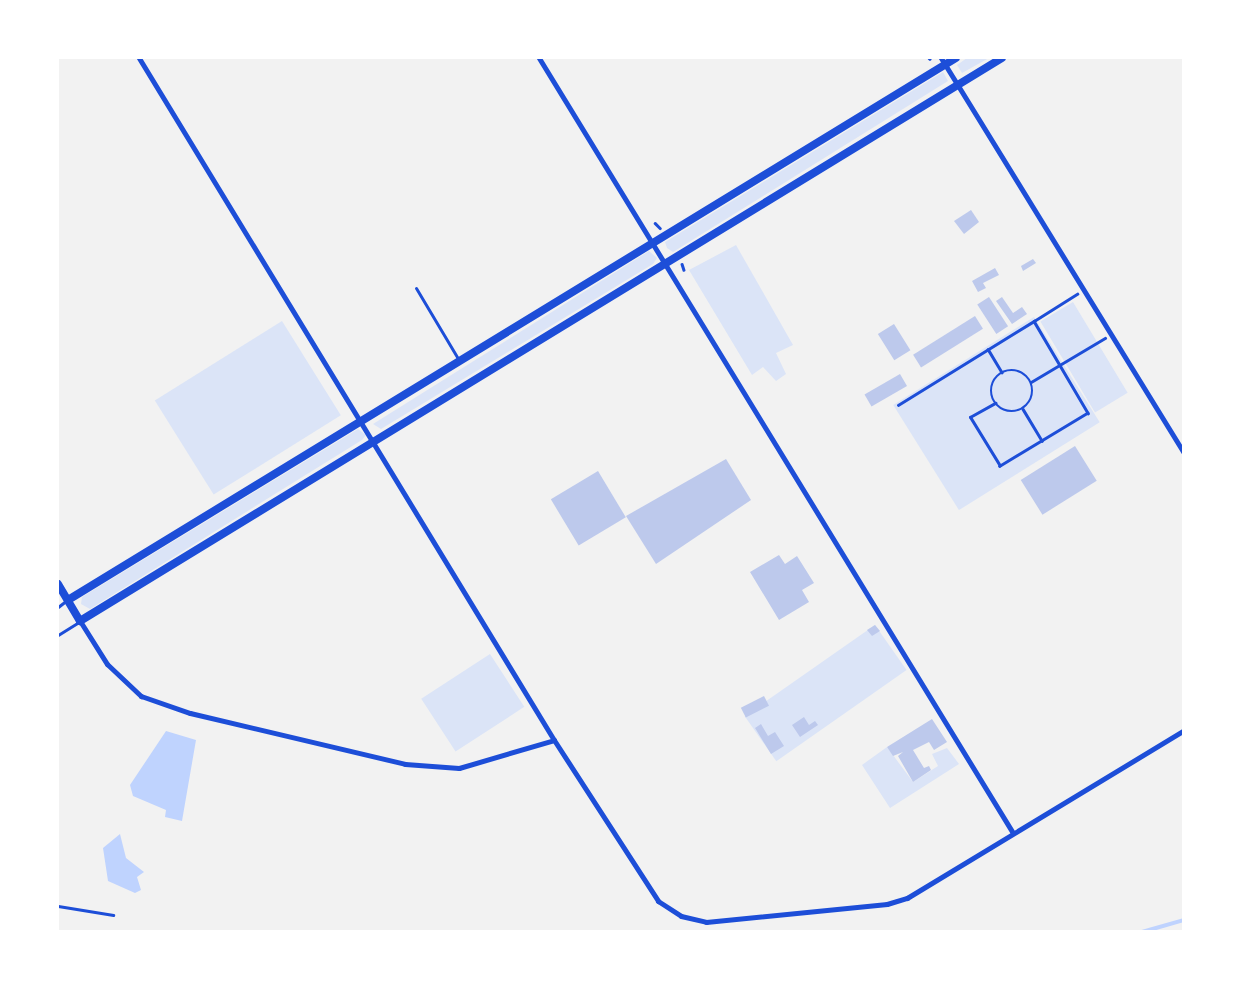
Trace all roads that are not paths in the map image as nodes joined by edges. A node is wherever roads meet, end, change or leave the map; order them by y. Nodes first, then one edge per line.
1 (139, 58) edge
2 (539, 58) edge
3 (956, 58) edge
4 (1002, 58) edge
5 (943, 61) edge
6 (958, 84) junction
7 (653, 243) junction
8 (665, 264) junction
9 (416, 288) dead end
10 (459, 361) junction
11 (361, 420) junction
12 (373, 441) junction
13 (1184, 453) edge
14 (58, 584) edge
15 (68, 600) junction
16 (58, 606) edge
17 (80, 621) junction
18 (58, 635) edge
19 (1184, 730) edge
20 (554, 740) junction
21 (1013, 833) junction
22 (58, 906) edge
23 (113, 916) dead end

1 - 11 street
2 - 7 street
3 - 5 street
4 - 6 street
5 - 6 street
5 - 7 street
6 - 8 street
6 - 13 street
7 - 8 street
7 - 10 street
8 - 12 street
8 - 21 street
9 - 10 lane
10 - 11 street
11 - 12 street
11 - 15 street
12 - 17 street
12 - 20 street
14 - 15 street
15 - 16 lane
15 - 17 street
17 - 18 lane
17 - 20 street
19 - 21 street
20 - 21 street
22 - 23 lane

